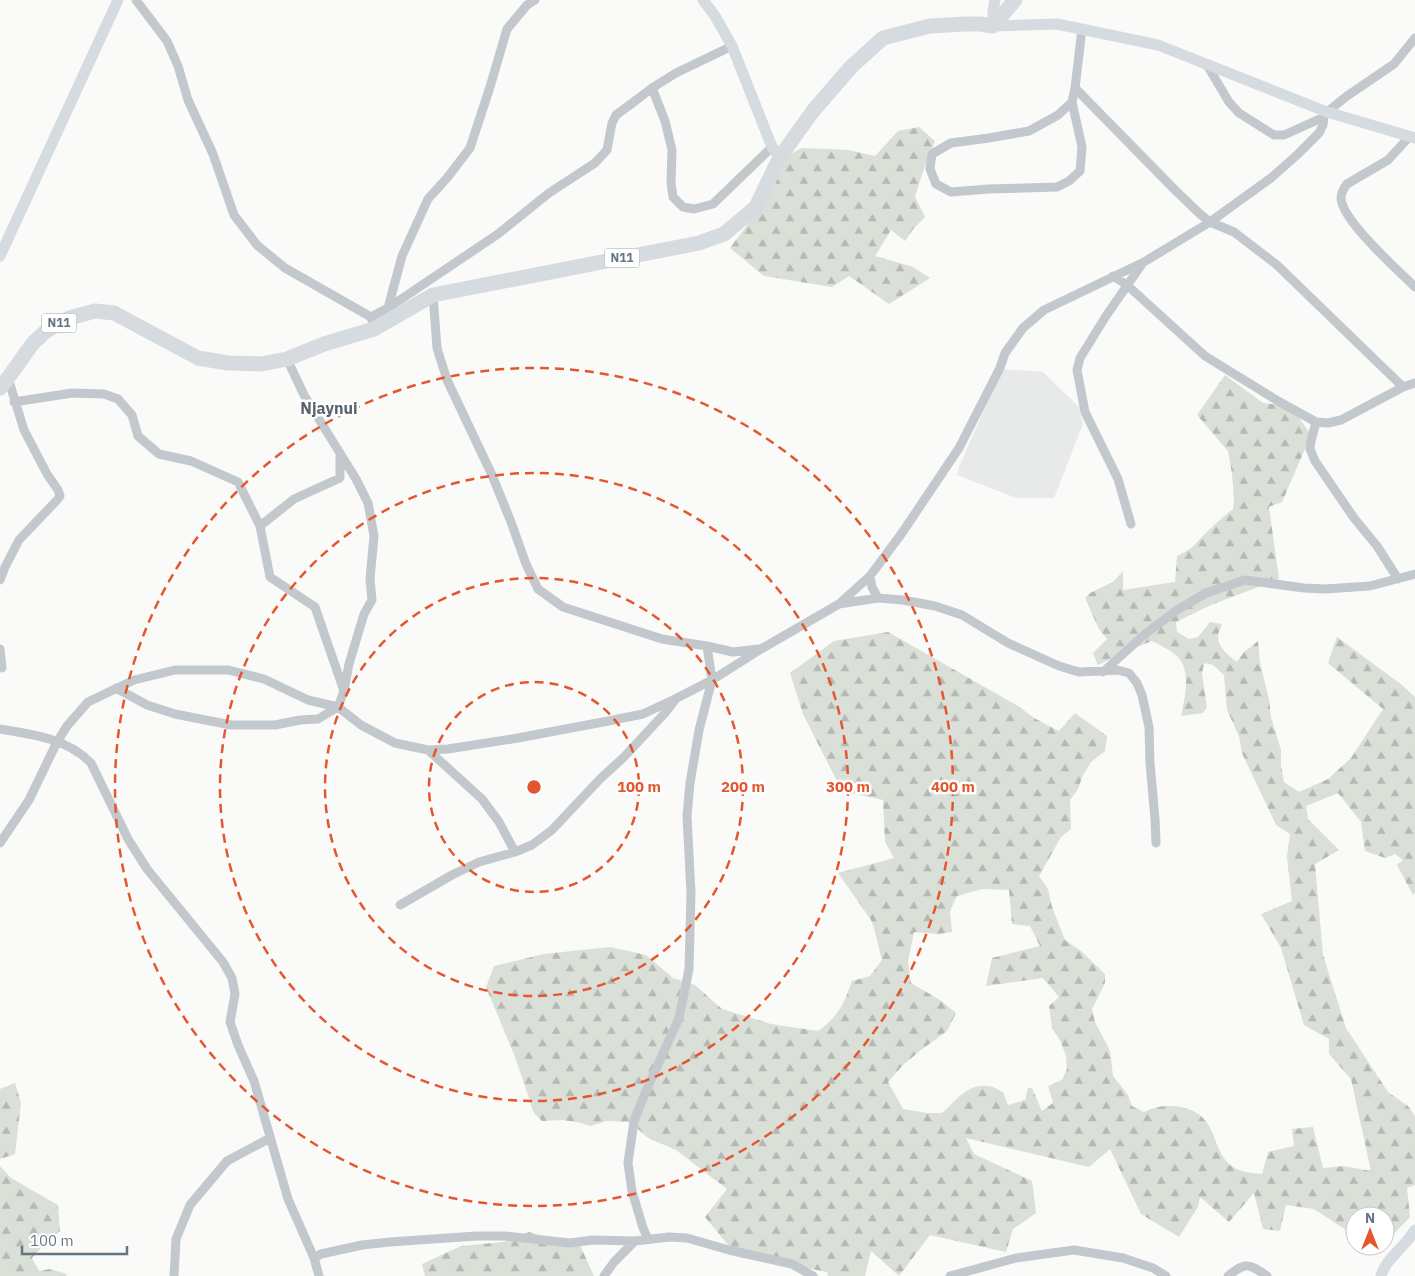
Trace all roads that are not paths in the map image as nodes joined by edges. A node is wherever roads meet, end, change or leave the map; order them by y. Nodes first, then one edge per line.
1 (118, 0) edge
2 (136, 0) edge
3 (534, 0) edge
4 (703, 0) edge
5 (995, 0) edge
6 (1015, 0) edge
7 (993, 26) junction
8 (1082, 29) junction
9 (1415, 38) edge
10 (732, 46) junction
11 (1207, 65) junction
12 (652, 88) junction
13 (1075, 88) junction
14 (1072, 102) junction
15 (1326, 114) junction
16 (1412, 137) edge
17 (776, 152) junction
18 (1210, 222) junction
19 (0, 256) edge
20 (1144, 262) junction
21 (1113, 276) junction
22 (1126, 285) junction
23 (1415, 287) edge
24 (433, 295) junction
25 (388, 308) junction
26 (372, 323) junction
27 (287, 359) junction
28 (4, 383) edge
29 (1415, 383) edge
30 (1403, 387) junction
31 (14, 402) junction
32 (1316, 422) junction
33 (340, 455) junction
34 (1131, 524) dead end
35 (260, 526) junction
36 (1415, 574) edge
37 (870, 576) junction
38 (1398, 579) junction
39 (0, 580) edge
40 (878, 598) junction
41 (839, 604) junction
42 (707, 646) junction
43 (0, 649) edge
44 (761, 649) junction
45 (2, 668) dead end
46 (1102, 672) junction
47 (712, 680) junction
48 (116, 688) junction
49 (344, 691) junction
50 (676, 699) junction
51 (338, 707) junction
52 (0, 729) edge
53 (57, 742) junction
54 (428, 750) junction
55 (0, 843) edge
56 (1156, 843) dead end
57 (515, 852) junction
58 (400, 905) dead end
59 (270, 1138) junction
60 (1415, 1230) edge
61 (648, 1239) junction
62 (635, 1240) junction
63 (314, 1258) junction
64 (174, 1276) edge
65 (319, 1276) edge
66 (604, 1276) edge
67 (813, 1276) edge
68 (950, 1276) edge
69 (1166, 1276) edge
70 (1228, 1276) edge
71 (1267, 1276) edge
72 (1381, 1276) edge

1 - 19 street
2 - 26 street
3 - 25 street
4 - 10 street
5 - 7 street
6 - 7 highway
7 - 8 street
7 - 17 highway, N11
8 - 11 street
8 - 13 street
9 - 15 street
10 - 12 street
10 - 17 street
11 - 15 street
11 - 15 street
12 - 17 street
12 - 25 street
13 - 14 street
13 - 18 street
14 - 14 street
15 - 16 street
15 - 18 street
16 - 23 street
17 - 24 highway, N11
18 - 20 street
18 - 30 street
20 - 21 street
20 - 22 street
21 - 22 street
21 - 37 street
22 - 32 street
22 - 34 street
24 - 26 highway, N11
24 - 42 street
25 - 26 street
26 - 27 highway, N11
27 - 28 highway, N11
27 - 33 street
28 - 31 street
29 - 30 street
30 - 32 street
31 - 35 street
31 - 39 street
32 - 38 street
33 - 35 street
33 - 49 street
35 - 49 street
36 - 38 street
37 - 40 street
37 - 41 street
38 - 46 street
40 - 41 street
40 - 46 street
41 - 44 street
42 - 44 street
42 - 47 street
43 - 45 street
44 - 47 street
46 - 56 street
47 - 50 street
47 - 61 street
48 - 51 street
48 - 51 street
48 - 53 street
49 - 51 street
50 - 54 street
50 - 57 street
51 - 54 street
52 - 53 street
53 - 55 street
53 - 59 street
54 - 57 street
57 - 58 street
59 - 63 street
59 - 64 street
60 - 72 street
61 - 62 street
61 - 67 street
62 - 63 street
62 - 66 street
63 - 65 street
68 - 69 street
70 - 71 street

